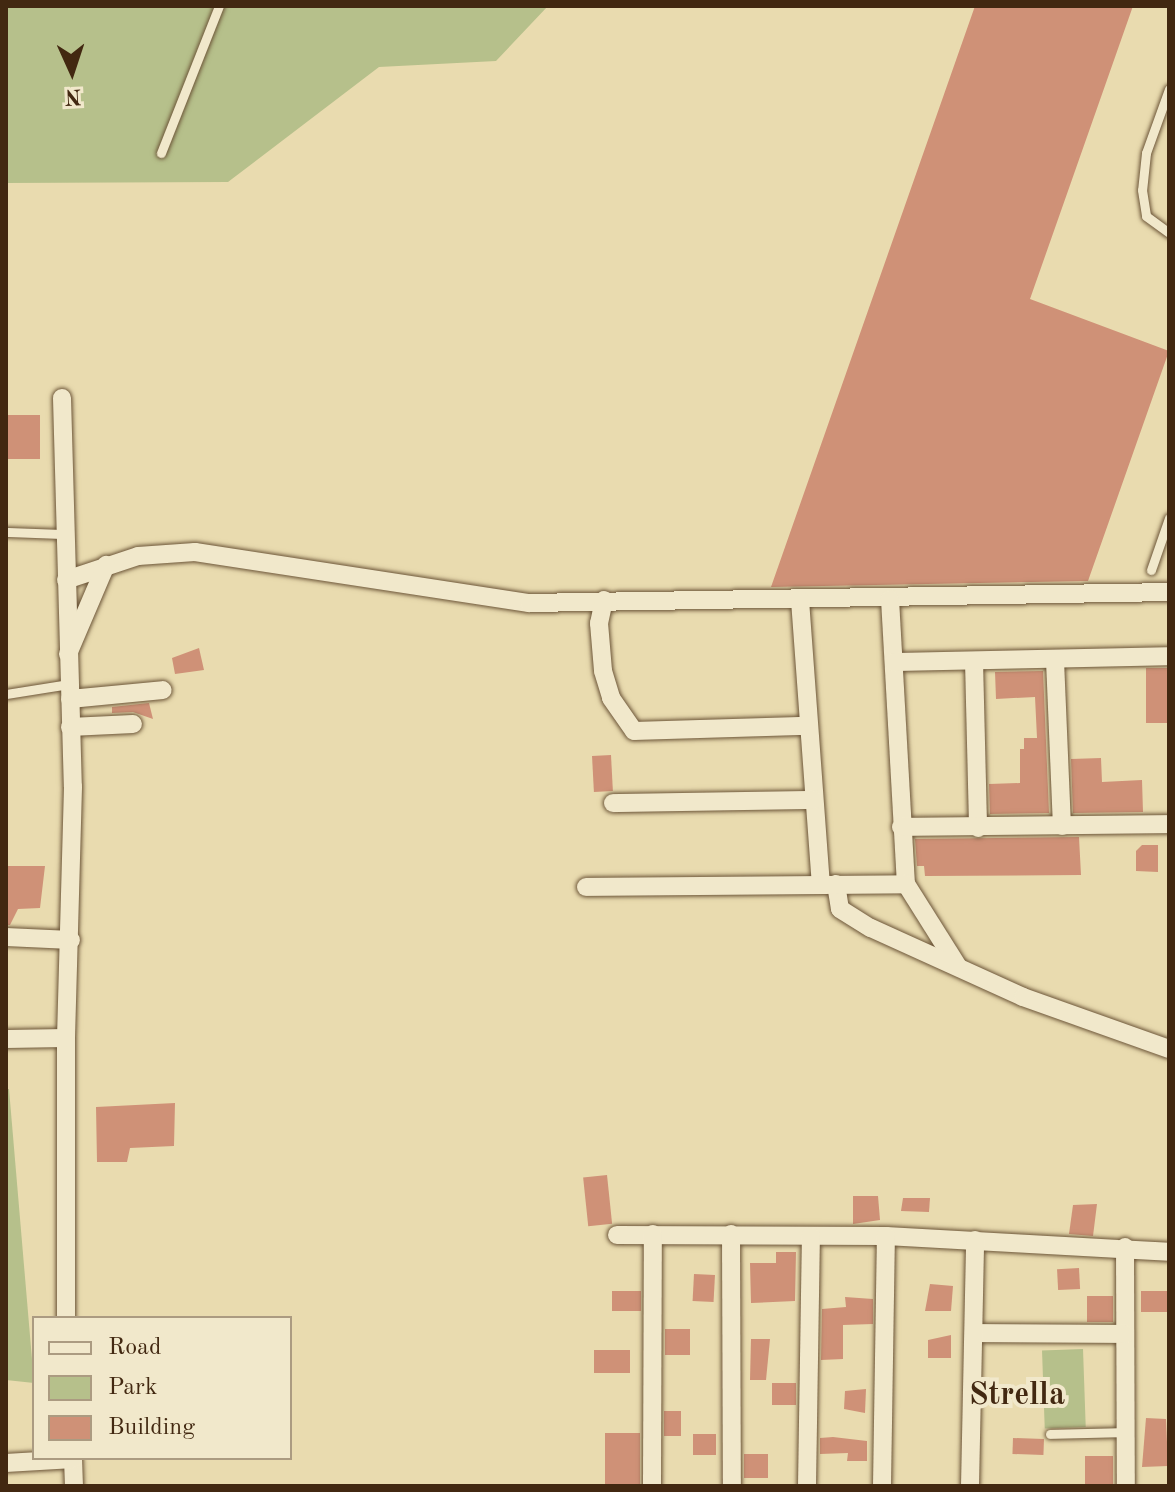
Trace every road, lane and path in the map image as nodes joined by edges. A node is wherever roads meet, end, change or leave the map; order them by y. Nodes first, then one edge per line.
1 (219, 6) edge
2 (1169, 89) edge
3 (161, 153) dead end
4 (1169, 233) edge
5 (62, 398) dead end
6 (1169, 518) edge
7 (6, 532) edge
8 (64, 534) junction
9 (106, 565) junction
10 (1151, 570) dead end
11 (66, 580) junction
12 (1169, 592) edge
13 (890, 599) junction
14 (604, 600) junction
15 (800, 600) junction
16 (67, 655) junction
17 (1169, 656) edge
18 (1055, 660) junction
19 (974, 661) junction
20 (894, 662) junction
21 (163, 690) dead end
22 (70, 691) junction
23 (6, 694) edge
24 (133, 724) dead end
25 (807, 726) junction
26 (70, 727) junction
27 (814, 800) junction
28 (613, 803) dead end
29 (1169, 824) edge
30 (1062, 826) junction
31 (901, 827) junction
32 (978, 828) junction
33 (829, 884) junction
34 (906, 884) junction
35 (586, 887) dead end
36 (6, 937) edge
37 (71, 940) junction
38 (957, 965) junction
39 (66, 1038) junction
40 (6, 1039) edge
41 (1169, 1049) edge
42 (653, 1234) junction
43 (731, 1234) junction
44 (617, 1235) dead end
45 (811, 1236) junction
46 (886, 1236) junction
47 (975, 1240) junction
48 (1125, 1247) junction
49 (1169, 1252) edge
50 (66, 1316) edge
51 (974, 1333) junction
52 (1125, 1334) junction
53 (1124, 1432) junction
54 (1050, 1434) dead end
55 (46, 1460) edge
56 (73, 1460) edge
57 (6, 1463) edge
58 (74, 1486) edge
59 (652, 1486) edge
60 (732, 1486) edge
61 (807, 1486) edge
62 (882, 1486) edge
63 (970, 1486) edge
64 (1126, 1486) edge

1 - 3 lane
2 - 4 lane
5 - 8 street
6 - 10 lane
7 - 8 lane
8 - 11 street
9 - 11 street
9 - 14 street
9 - 16 street
11 - 16 street
12 - 13 street
13 - 15 street
13 - 20 street
14 - 15 street
14 - 25 street
15 - 25 street
16 - 22 street
17 - 18 street
18 - 19 street
18 - 30 street
19 - 20 street
19 - 32 street
20 - 31 street
21 - 22 street
22 - 23 lane
22 - 26 street
24 - 26 street
25 - 27 street
26 - 37 street
27 - 28 street
27 - 33 street
29 - 30 street
30 - 32 street
31 - 32 street
31 - 34 street
33 - 34 street
33 - 35 street
33 - 38 street
34 - 38 street
36 - 37 street
37 - 39 street
38 - 41 street
39 - 40 street
39 - 50 street
42 - 43 street
42 - 44 street
42 - 59 street
43 - 45 street
43 - 60 street
45 - 46 street
45 - 61 street
46 - 47 street
46 - 62 street
47 - 48 street
47 - 51 street
48 - 49 street
48 - 52 street
51 - 52 street
51 - 63 street
52 - 53 street
53 - 54 lane
53 - 64 street
55 - 57 street
56 - 58 street

